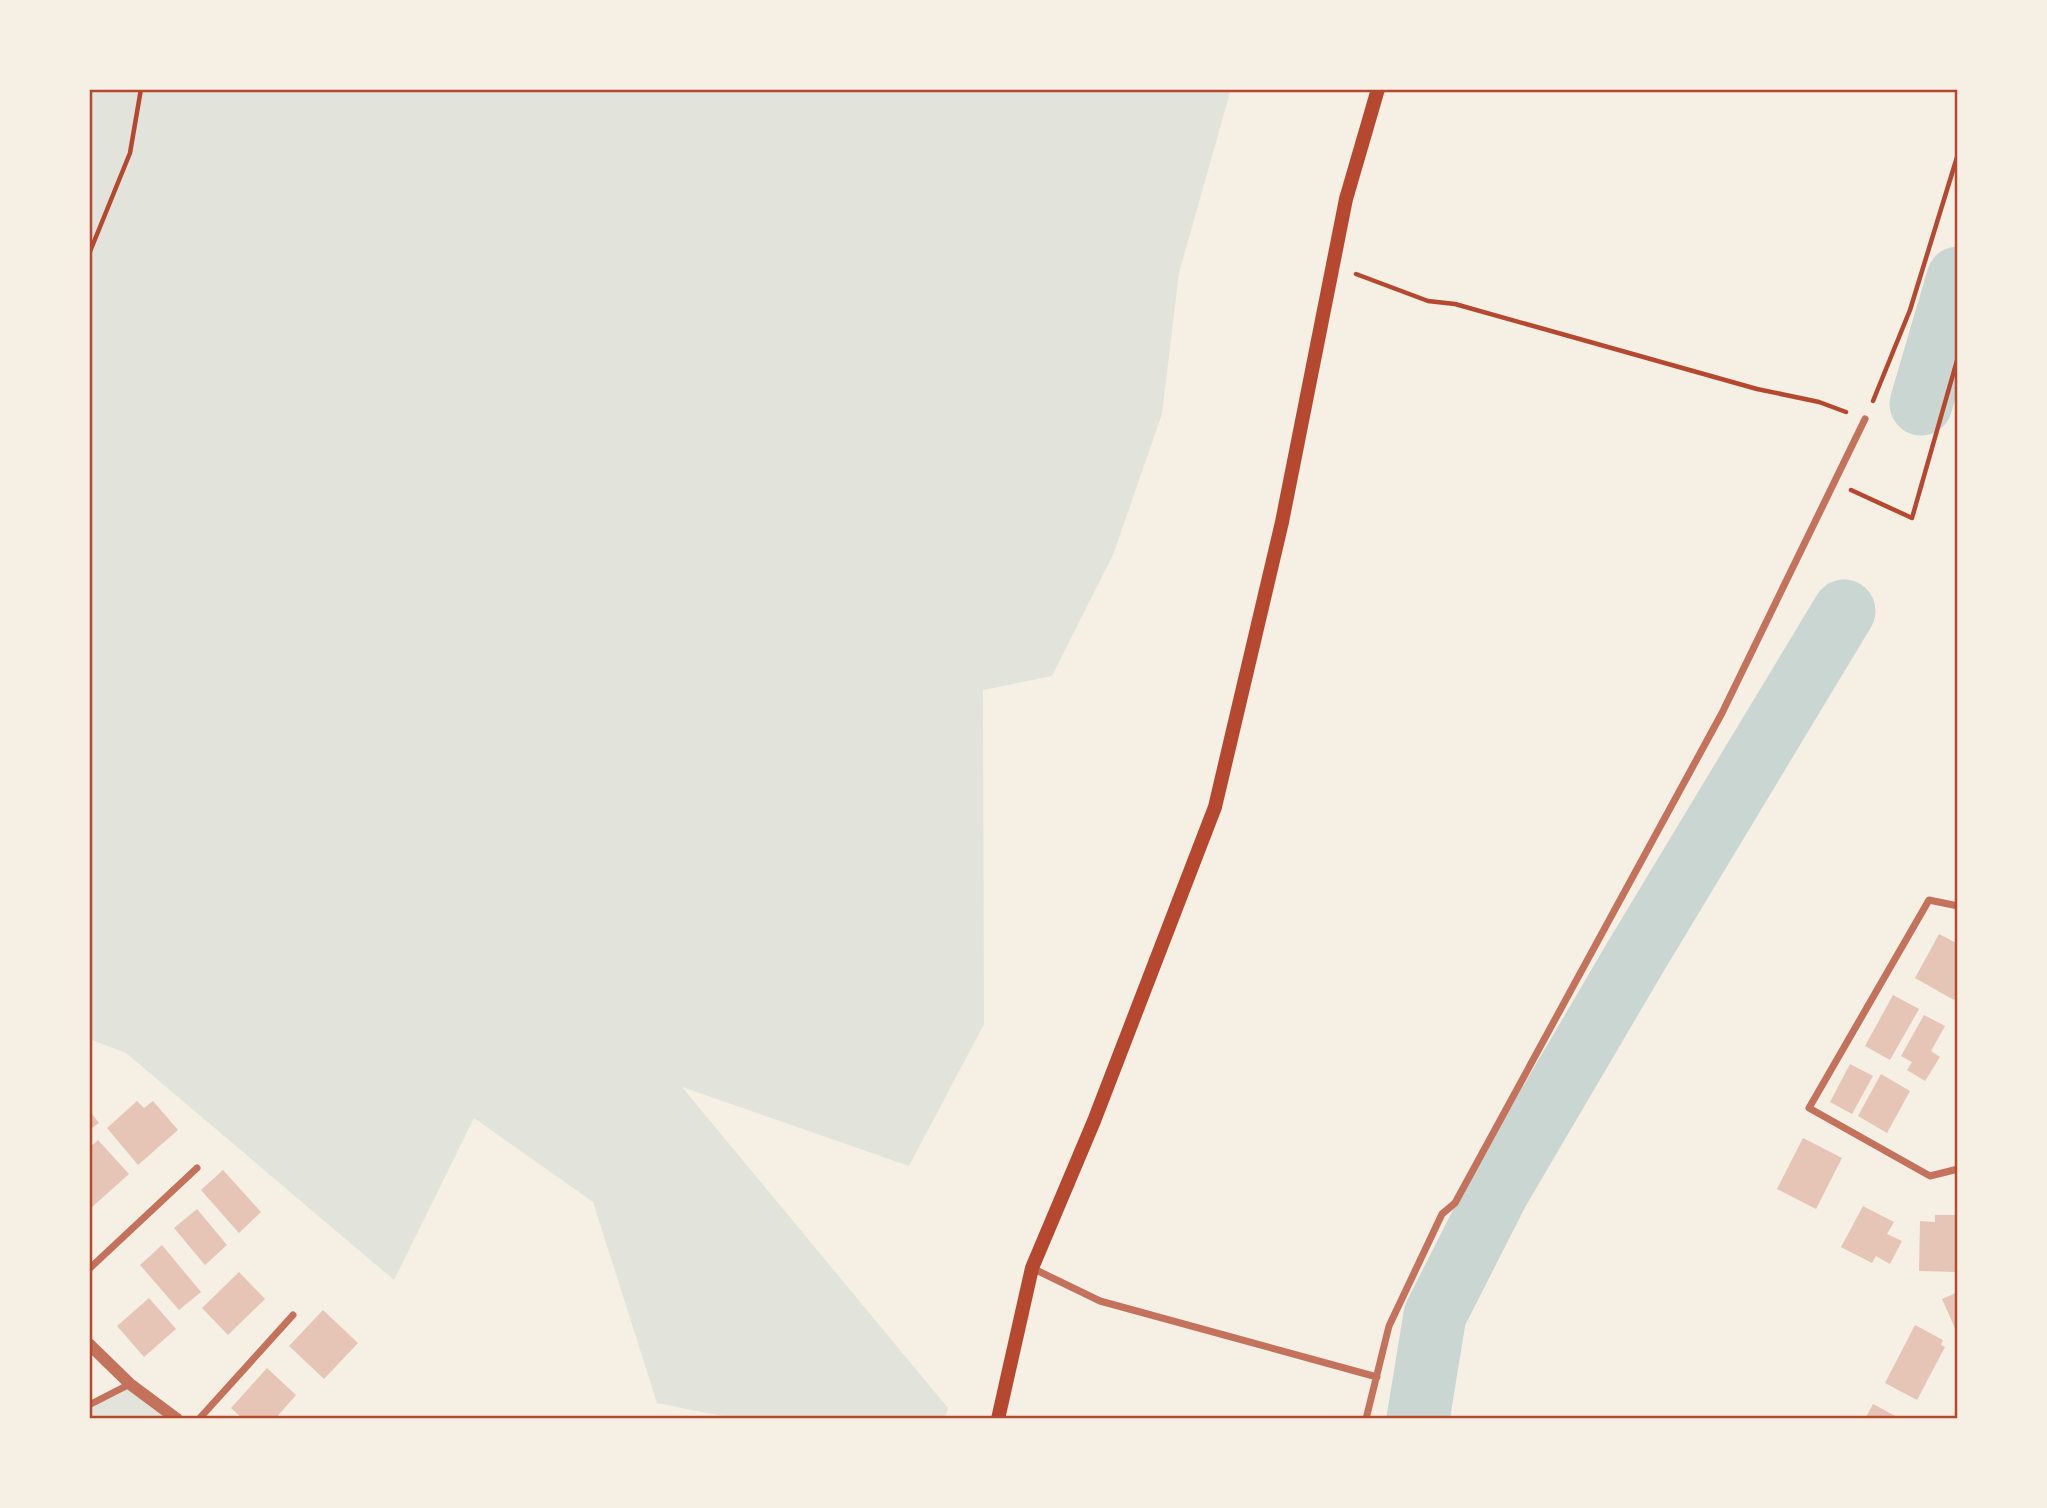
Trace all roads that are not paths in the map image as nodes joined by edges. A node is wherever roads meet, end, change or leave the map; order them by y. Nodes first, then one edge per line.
1 (1378, 89) edge
2 (1865, 419) road end
3 (1958, 906) edge
4 (197, 1168) dead end
5 (1958, 1169) edge
6 (1032, 1268) junction
7 (89, 1269) edge
8 (293, 1315) dead end
9 (89, 1344) edge
10 (1377, 1377) junction
11 (130, 1384) junction
12 (89, 1405) edge
13 (177, 1419) edge
14 (199, 1419) edge
15 (998, 1419) edge
16 (1366, 1419) edge

1 - 6 main road
2 - 10 street
3 - 5 street
4 - 7 street
6 - 10 street
6 - 15 main road
8 - 14 street
9 - 11 street
10 - 16 street
11 - 12 street
11 - 13 street

